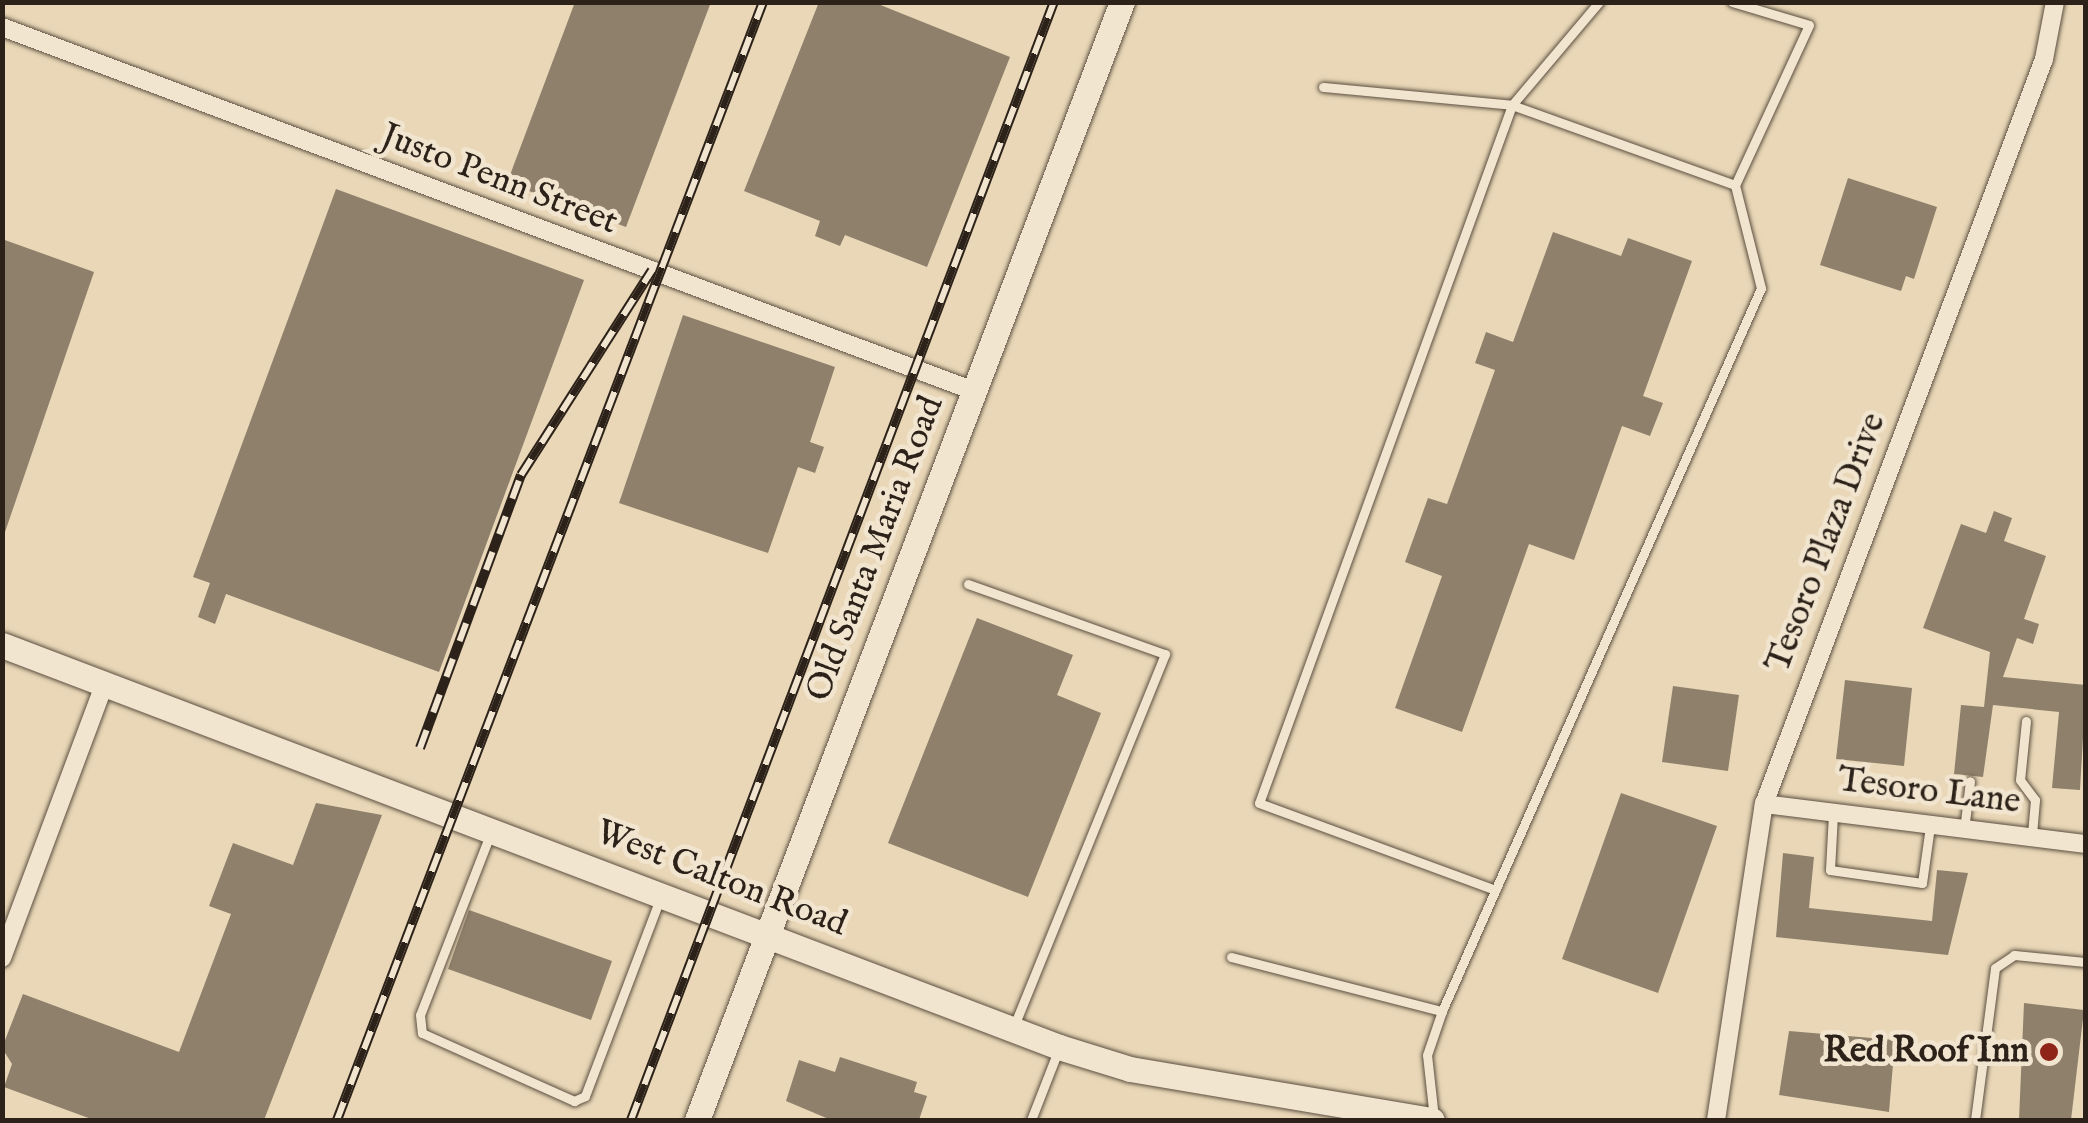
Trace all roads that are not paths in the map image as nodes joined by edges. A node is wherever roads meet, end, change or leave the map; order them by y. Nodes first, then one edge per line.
1 (1122, 2) edge
2 (1598, 2) edge
3 (1732, 2) edge
4 (2056, 2) edge
5 (2, 27) edge
6 (1323, 87) dead end
7 (1512, 104) junction
8 (1734, 185) junction
9 (974, 391) junction
10 (968, 584) dead end
11 (2, 645) edge
12 (105, 684) junction
13 (2026, 721) dead end
14 (1970, 780) dead end
15 (1764, 804) junction
16 (1834, 814) junction
17 (1930, 825) junction
18 (491, 830) junction
19 (1964, 830) junction
20 (2032, 837) junction
21 (2086, 844) edge
22 (1495, 890) junction
23 (662, 894) junction
24 (768, 934) junction
25 (1231, 957) dead end
26 (2, 958) edge
27 (2086, 962) edge
28 (1442, 1010) junction
29 (1013, 1029) junction
30 (1060, 1047) junction
31 (697, 1120) edge
32 (1031, 1120) edge
33 (1433, 1120) edge
34 (1716, 1120) edge
35 (1975, 1120) edge

1 - 9 main road, Old Santa Maria Road
2 - 7 lane
3 - 8 lane
4 - 15 street, Tesoro Plaza Drive
5 - 9 street, Justo Penn Street
6 - 7 lane
7 - 8 lane
7 - 22 lane
8 - 22 lane
9 - 24 main road, Old Santa Maria Road
10 - 29 lane
11 - 12 main road, West Calton Road
12 - 18 main road, West Calton Road
12 - 26 street
13 - 20 lane
14 - 19 lane
15 - 16 street, Tesoro Lane
15 - 34 street, Tesoro Plaza Drive
16 - 17 street, Tesoro Lane
16 - 17 lane
17 - 19 street, Tesoro Lane
18 - 23 main road, West Calton Road
18 - 23 lane
19 - 20 street, Tesoro Lane
20 - 21 street, Tesoro Lane
22 - 28 lane
23 - 24 main road, West Calton Road
24 - 29 main road, West Calton Road
24 - 31 main road, Old Santa Maria Road
25 - 28 lane
27 - 35 lane
28 - 33 lane
29 - 30 main road, West Calton Road
30 - 32 lane
30 - 33 main road, West Calton Road

